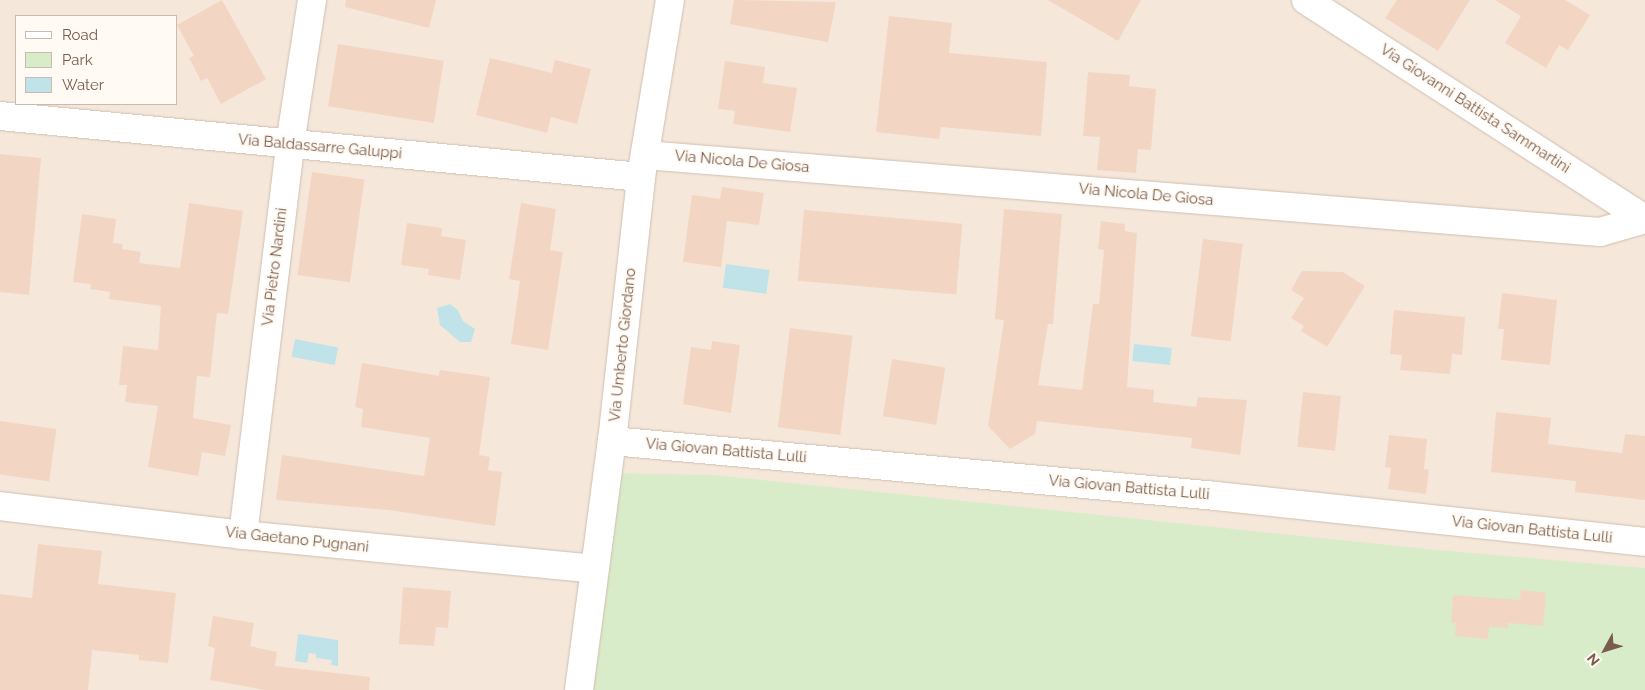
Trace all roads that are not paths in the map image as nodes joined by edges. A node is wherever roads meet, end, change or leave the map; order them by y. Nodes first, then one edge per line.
1 (312, 0) edge
2 (670, 0) edge
3 (1306, 0) edge
4 (0, 116) edge
5 (290, 144) junction
6 (643, 166) junction
7 (1645, 219) edge
8 (612, 441) junction
9 (0, 506) edge
10 (243, 535) junction
11 (1645, 542) edge
12 (594, 569) junction
13 (579, 690) edge

1 - 5 street, Via Pietro Nardini
2 - 6 street, Via Umberto Giordano
3 - 7 street, Via Giovanni Battista Sammartini
4 - 5 street, Via Baldassarre Galuppi
5 - 6 street, Via Baldassarre Galuppi
5 - 10 street, Via Pietro Nardini
6 - 7 street, Via Nicola De Giosa
6 - 8 street, Via Umberto Giordano
8 - 11 street, Via Giovan Battista Lulli
8 - 12 street, Via Umberto Giordano
9 - 10 street, Via Gaetano Pugnani
10 - 12 street, Via Gaetano Pugnani
12 - 13 street, Via Umberto Giordano

